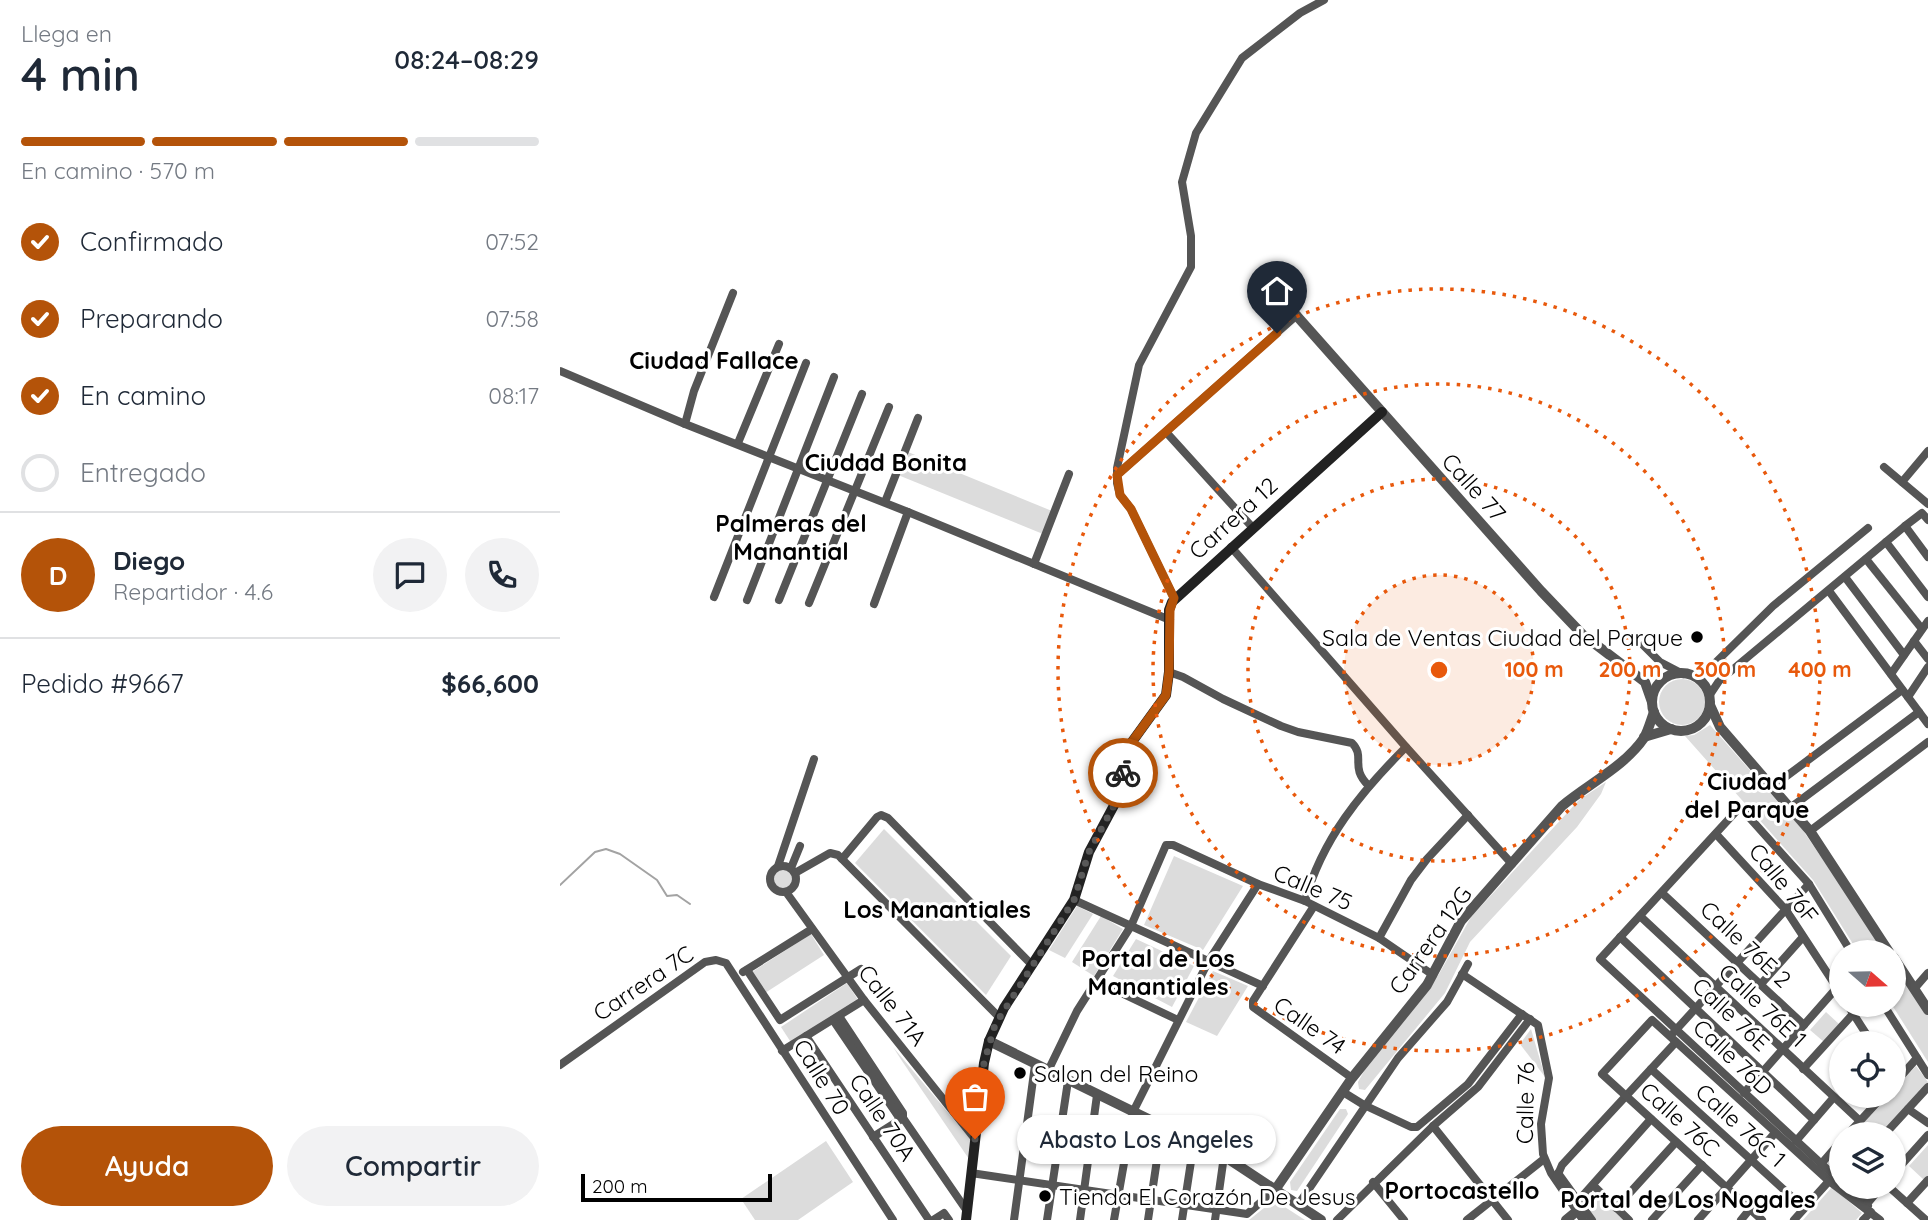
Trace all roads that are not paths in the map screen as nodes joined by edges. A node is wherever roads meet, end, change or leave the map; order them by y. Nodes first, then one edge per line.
1 (1324, 0) edge
2 (1273, 289) dead end
3 (733, 293) dead end
4 (1297, 316) junction
5 (779, 344) dead end
6 (806, 363) dead end
7 (560, 371) edge
8 (834, 377) dead end
9 (862, 394) dead end
10 (889, 408) dead end
11 (1382, 412) junction
12 (918, 418) dead end
13 (685, 424) junction
14 (1166, 432) junction
15 (738, 443) junction
16 (1928, 451) edge
17 (770, 456) junction
18 (799, 467) junction
19 (1884, 467) dead end
20 (1069, 474) dead end
21 (1117, 475) junction
22 (828, 480) junction
23 (1902, 482) junction
24 (855, 490) junction
25 (1928, 490) edge
26 (1924, 501) edge
27 (885, 502) junction
28 (908, 512) junction
29 (1928, 520) edge
30 (1905, 526) junction
31 (1253, 528) junction
32 (1868, 528) dead end
33 (1886, 542) junction
34 (1231, 547) junction
35 (1928, 557) edge
36 (1866, 559) junction
37 (1034, 564) junction
38 (1845, 577) junction
39 (1829, 591) junction
40 (714, 597) dead end
41 (1928, 597) edge
42 (1174, 598) junction
43 (747, 600) dead end
44 (779, 600) dead end
45 (809, 603) dead end
46 (874, 604) dead end
47 (1170, 620) junction
48 (1928, 621) edge
49 (1922, 629) junction
50 (1914, 641) junction
51 (1643, 645) dead end
52 (1903, 655) junction
53 (1928, 659) edge
54 (1928, 667) edge
55 (1169, 672) junction
56 (1687, 674) junction
57 (1891, 674) junction
58 (1905, 693) junction
59 (1710, 700) junction
60 (1653, 707) junction
61 (1925, 716) edge
62 (1671, 729) junction
63 (1644, 737) junction
64 (1928, 742) edge
65 (1406, 747) junction
66 (814, 758) dead end
67 (1369, 786) junction
68 (1772, 787) junction
69 (1790, 808) junction
70 (1468, 815) junction
71 (1810, 831) junction
72 (1717, 834) junction
73 (800, 846) dead end
74 (842, 859) junction
75 (1512, 864) junction
76 (778, 866) junction
77 (793, 871) junction
78 (1258, 884) junction
79 (1809, 884) junction
80 (786, 892) junction
81 (1661, 893) junction
82 (1074, 900) junction
83 (1305, 901) junction
84 (1314, 906) junction
85 (1786, 909) junction
86 (1640, 916) junction
87 (1131, 926) junction
88 (812, 929) junction
89 (1379, 937) junction
90 (1620, 937) junction
91 (1803, 937) junction
92 (1844, 940) edge
93 (1881, 940) edge
94 (716, 960) joint
95 (1208, 962) junction
96 (1738, 962) junction
97 (1468, 964) dead end
98 (1032, 965) junction
99 (860, 969) dead end
100 (747, 970) junction
101 (1829, 973) edge
102 (1928, 973) edge
103 (1462, 974) junction
104 (1433, 975) junction
105 (736, 977) junction
106 (1906, 977) edge
107 (848, 979) junction
108 (1096, 981) junction
109 (1761, 984) junction
110 (1263, 986) junction
111 (1716, 986) junction
112 (1914, 989) junction
113 (1829, 999) edge
114 (864, 1000) junction
115 (1696, 1008) junction
116 (1928, 1010) edge
117 (1526, 1016) junction
118 (999, 1017) junction
119 (1850, 1017) edge
120 (1891, 1017) edge
121 (836, 1018) junction
122 (1178, 1020) junction
123 (1804, 1025) junction
124 (806, 1036) junction
125 (1674, 1036) junction
126 (989, 1041) junction
127 (1782, 1050) junction
128 (782, 1051) junction
129 (1917, 1058) junction
130 (560, 1065) edge
131 (1035, 1065) junction
132 (1651, 1069) junction
133 (1803, 1069) junction
134 (1906, 1069) edge
135 (1048, 1071) junction
136 (1763, 1072) junction
137 (1602, 1074) joint
138 (1928, 1075) edge
139 (1352, 1078) junction
140 (1068, 1081) junction
141 (1928, 1087) edge
142 (1342, 1091) junction
143 (1829, 1092) edge
144 (1744, 1093) junction
145 (1097, 1095) junction
146 (1626, 1097) junction
147 (1829, 1104) edge
148 (1364, 1105) junction
149 (1846, 1108) edge
150 (1872, 1108) edge
151 (1908, 1109) junction
152 (1133, 1112) junction
153 (902, 1118) junction
154 (1651, 1119) junction
155 (1815, 1120) junction
156 (1860, 1121) joint
157 (1896, 1122) edge
158 (1928, 1123) edge
159 (1162, 1126) junction
160 (1433, 1126) junction
161 (1775, 1133) junction
162 (1928, 1135) edge
163 (873, 1137) junction
164 (975, 1139) junction
165 (1796, 1141) junction
166 (1194, 1142) junction
167 (1676, 1142) junction
168 (1829, 1155) edge
169 (1224, 1156) junction
170 (1545, 1159) junction
171 (1751, 1160) junction
172 (1906, 1160) edge
173 (1821, 1164) junction
174 (1702, 1165) junction
175 (1829, 1171) edge
176 (971, 1173) junction
177 (1557, 1176) junction
178 (1019, 1180) junction
179 (1928, 1180) edge
180 (1829, 1181) joint
181 (1373, 1182) junction
182 (1052, 1185) junction
183 (1593, 1185) junction
184 (1727, 1188) junction
185 (1084, 1190) junction
186 (1275, 1190) junction
187 (1118, 1195) junction
188 (1856, 1199) edge
189 (1860, 1199) edge
190 (1874, 1199) edge
191 (1903, 1199) edge
192 (1151, 1200) junction
193 (1492, 1200) junction
194 (1907, 1203) junction
195 (1298, 1205) junction
196 (1184, 1206) junction
197 (1616, 1208) junction
198 (1804, 1208) junction
199 (1869, 1208) junction
200 (1580, 1209) edge
201 (1750, 1209) junction
202 (1216, 1210) junction
203 (947, 1216) edge
204 (966, 1216) edge
205 (893, 1220) edge
206 (931, 1220) edge
207 (1014, 1220) edge
208 (1047, 1220) edge
209 (1080, 1220) edge
210 (1114, 1220) edge
211 (1149, 1220) edge
212 (1182, 1220) edge
213 (1215, 1220) edge
214 (1321, 1220) edge
215 (1337, 1220) edge
216 (1405, 1220) edge
217 (1467, 1220) edge
218 (1508, 1220) edge
219 (1566, 1220) edge
220 (1592, 1220) edge
221 (1629, 1220) edge
222 (1652, 1220) edge
223 (1698, 1220) edge
224 (1741, 1220) edge
225 (1762, 1220) edge
226 (1794, 1220) edge
227 (1863, 1220) edge
228 (1880, 1220) edge
229 (1926, 1220) edge

1 - 21 street
2 - 4 street, Calle 77
3 - 13 street
4 - 11 street, Calle 77
4 - 14 street
5 - 15 street
6 - 17 street
7 - 13 street
8 - 18 street
9 - 22 street
10 - 24 street
11 - 31 main road, Carrera 12
11 - 60 street, Calle 77
12 - 27 street
13 - 15 street
14 - 21 street
14 - 31 street
15 - 17 street
16 - 23 street
17 - 18 street
17 - 40 street
18 - 22 street
18 - 43 street
19 - 23 street
20 - 37 street
21 - 42 street
22 - 24 street
22 - 44 street
23 - 26 street
24 - 27 street
24 - 45 street
25 - 26 street
27 - 28 street
28 - 37 street
28 - 46 street
29 - 30 street
30 - 33 street
30 - 35 street
31 - 34 main road, Carrera 12
32 - 56 street
33 - 36 street
33 - 41 street
34 - 42 main road, Carrera 12
34 - 65 street
36 - 38 street
36 - 49 street
37 - 47 street
38 - 39 street
38 - 52 street
39 - 57 street
39 - 59 street
42 - 47 main road
47 - 55 main road
48 - 49 street
49 - 50 street
50 - 52 street
50 - 53 street
51 - 56 street
52 - 57 street
54 - 58 street
55 - 67 street
55 - 82 main road
56 - 59 street
56 - 60 street
57 - 58 street
58 - 61 street
58 - 68 street
59 - 62 street
59 - 68 street
60 - 62 street
60 - 63 street, Carrera 12G
61 - 69 street
62 - 63 street, Carrera 12G
63 - 75 street, Carrera 12G
64 - 71 street
65 - 67 street
65 - 70 street
66 - 76 street
67 - 83 street
68 - 69 street
69 - 71 street
70 - 75 street
70 - 89 street
71 - 93 street
72 - 79 street
72 - 81 street
72 - 85 street, Calle 76F
73 - 77 street
74 - 77 street
74 - 98 street
74 - 118 street
75 - 104 street, Carrera 12G
76 - 77 street
76 - 80 street
77 - 80 street
78 - 83 street, Calle 75
78 - 87 street, Calle 75
78 - 95 street
79 - 85 street
79 - 92 street
80 - 88 street, Calle 71A
81 - 86 street
81 - 96 street, Calle 76E 2
82 - 87 street, Calle 74
82 - 98 main road
83 - 84 street, Calle 75
84 - 89 street, Calle 75
84 - 110 street
85 - 91 street, Calle 76F
85 - 96 street
86 - 90 street
86 - 111 street, Calle 76E 1
87 - 95 street, Calle 74
87 - 108 street
88 - 100 street
88 - 107 street, Calle 71A
89 - 104 street, Calle 75
90 - 115 street, Calle 76E
90 - 125 street, Calle 76D
91 - 101 street, Calle 76F
91 - 109 street
94 - 105 street, Calle 70
94 - 130 street, Carrera 7C
95 - 110 street, Calle 74
95 - 122 street
96 - 109 street, Calle 76E 2
96 - 111 street
97 - 103 street, Carrera 12G
98 - 118 main road
99 - 107 street
100 - 105 street
100 - 107 street
102 - 112 street
103 - 117 street
103 - 148 street, Carrera 12G
104 - 139 street, Carrera 12G
105 - 128 street, Calle 70
106 - 112 street
107 - 114 street, Calle 71A
108 - 122 street
108 - 135 street
109 - 123 street, Calle 76E 2
110 - 139 street, Calle 74
111 - 115 street
111 - 127 street, Calle 76E 1
112 - 116 street
113 - 123 street
114 - 121 street
114 - 164 street, Calle 71A
115 - 125 street
115 - 136 street, Calle 76E
117 - 148 street, Calle 74
117 - 160 street
117 - 170 street, Calle 76
118 - 126 main road
119 - 133 street
120 - 129 street
121 - 124 street
121 - 153 street
122 - 152 street
123 - 127 street
124 - 128 street
124 - 163 street, Calle 70A
125 - 132 street
125 - 137 street, Calle 76D
125 - 144 street, Calle 76D
125 - 161 street, Calle 76D
126 - 131 street
126 - 164 main road
127 - 133 street, Calle 76E 1
127 - 136 street
128 - 205 street, Calle 70
129 - 134 street
129 - 138 street
131 - 135 street
131 - 178 street
132 - 146 street
132 - 171 street, Calle 76C 1
133 - 143 street, Calle 76E 1
135 - 140 street
136 - 144 street
136 - 155 street, Calle 76E
137 - 146 street, Calle 76C
139 - 142 street, Carrera 12G
140 - 145 street
140 - 182 street
141 - 151 street
142 - 148 street, Calle 74
142 - 186 street, Carrera 12G
144 - 165 street, Calle 76D
145 - 152 street
145 - 185 street
146 - 154 street, Calle 76C
146 - 177 street
147 - 155 street
148 - 195 street, Carrera 12G
149 - 156 street, Calle 76E 1
150 - 156 street
151 - 157 street
151 - 158 street
152 - 159 street
152 - 187 street
153 - 163 street
153 - 204 street
154 - 167 street, Calle 76C
154 - 183 street
155 - 165 street
159 - 166 street
159 - 192 street
160 - 181 street
160 - 193 street
161 - 171 street
161 - 180 street, Calle 76D
162 - 172 street
163 - 206 street, Calle 70A
164 - 176 main road
165 - 173 street, Calle 76D
166 - 169 street
166 - 196 street
167 - 174 street, Calle 76C
167 - 197 street
168 - 173 street
169 - 186 street
169 - 202 street
170 - 177 street, Calle 76
170 - 193 street
171 - 184 street
171 - 198 street, Calle 76C 1
173 - 175 street, Calle 76D
174 - 184 street, Calle 76C
174 - 222 street
176 - 178 street
176 - 204 main road
177 - 200 street, Calle 76
178 - 182 street
178 - 207 street
179 - 194 street
180 - 198 street
181 - 215 street
181 - 216 street
182 - 185 street
182 - 208 street
183 - 197 street
183 - 200 street
184 - 201 street, Calle 76C
184 - 223 street
185 - 187 street
185 - 209 street
186 - 195 street
186 - 202 street
187 - 192 street
187 - 210 street
188 - 199 street, Calle 76D
189 - 199 street, Calle 76D
190 - 199 street
191 - 194 street
192 - 196 street
192 - 211 street
193 - 217 street
193 - 218 street
194 - 229 street
195 - 214 street
196 - 202 street
196 - 212 street
197 - 221 street
198 - 226 street
199 - 227 street
199 - 228 street, Calle 76D
200 - 219 street
200 - 220 street, Calle 76
201 - 224 street
201 - 225 street, Calle 76C
202 - 213 street
203 - 206 street

